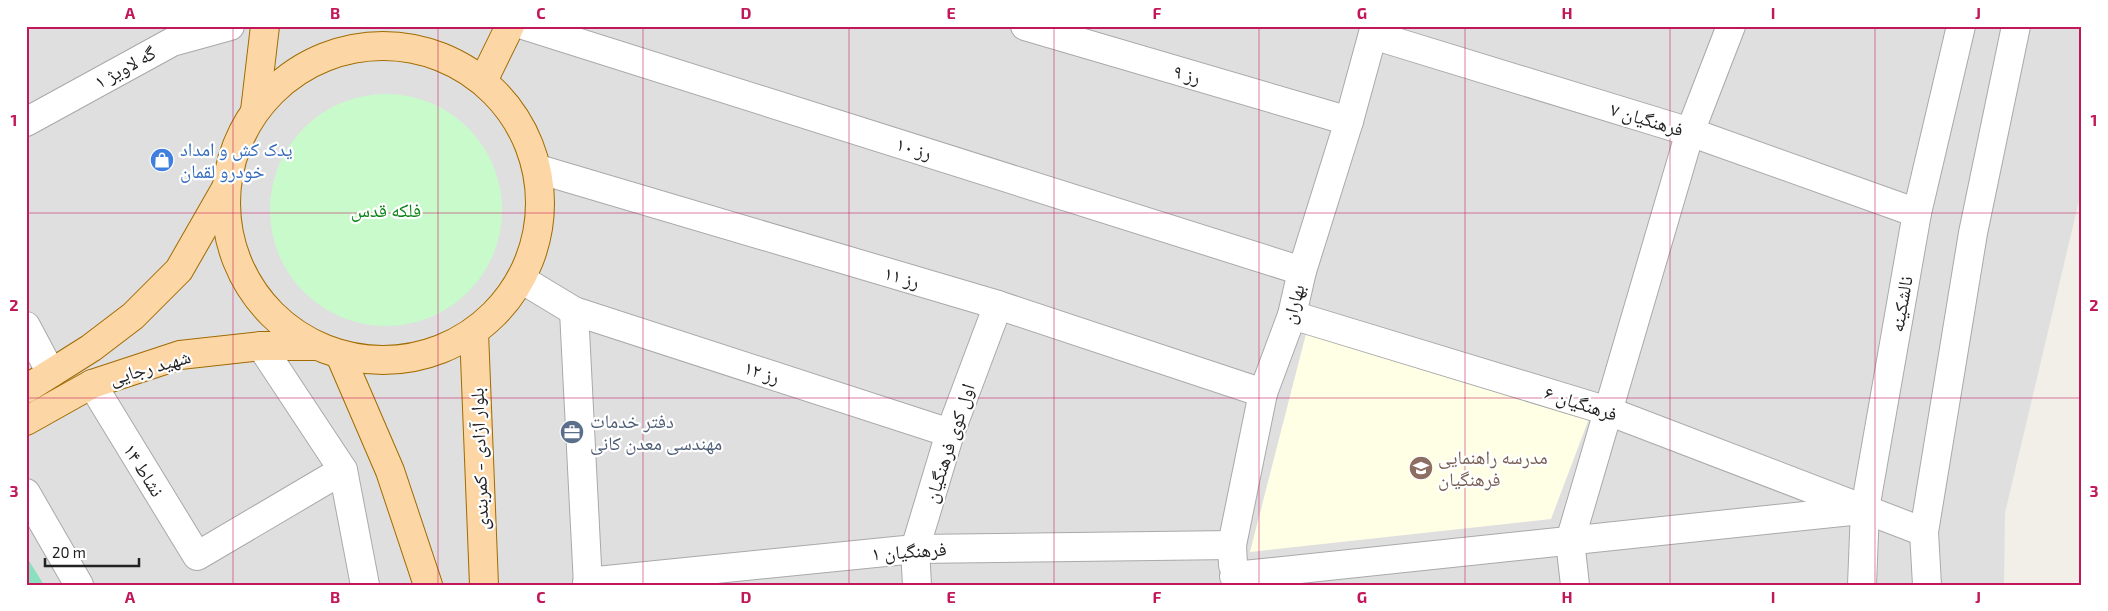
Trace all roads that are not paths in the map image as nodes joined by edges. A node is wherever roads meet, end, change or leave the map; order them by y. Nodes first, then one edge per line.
1 (230, 26) edge
2 (265, 26) edge
3 (510, 26) edge
4 (526, 26) edge
5 (1025, 26) edge
6 (1730, 26) edge
7 (1961, 26) edge
8 (2016, 26) edge
9 (1374, 31) edge
10 (407, 33) edge
11 (483, 81) junction
12 (254, 111) junction
13 (1349, 121) junction
14 (26, 122) edge
15 (1690, 132) junction
16 (538, 169) junction
17 (226, 188) junction
18 (1917, 213) junction
19 (1302, 270) junction
20 (521, 280) junction
21 (998, 305) junction
22 (574, 310) junction
23 (1292, 315) junction
24 (26, 326) edge
25 (474, 332) junction
26 (261, 346) junction
27 (314, 346) junction
28 (340, 356) junction
29 (51, 373) junction
30 (92, 384) junction
31 (26, 389) edge
32 (1263, 393) junction
33 (1608, 411) junction
34 (26, 421) edge
35 (950, 433) junction
36 (344, 470) junction
37 (26, 493) edge
38 (1865, 509) junction
39 (1924, 532) junction
40 (1570, 541) junction
41 (1232, 546) junction
42 (915, 549) junction
43 (1234, 580) edge
44 (588, 583) edge
45 (79, 585) edge
46 (365, 585) edge
47 (428, 585) edge
48 (484, 585) edge
49 (917, 585) edge
50 (1575, 585) edge
51 (1862, 585) edge
52 (1927, 585) edge

1 - 14 street, گه لاویژ ۱
2 - 12 main road
3 - 11 main road
4 - 19 street, رز ۱۰
5 - 13 street, رز ۹
6 - 15 street
7 - 18 street, نالشکینه
8 - 39 street
9 - 13 street, بهاران
9 - 15 street, فرهنگیان ۷
10 - 11 main road
10 - 12 main road
11 - 16 main road
12 - 17 main road
13 - 19 street, بهاران
15 - 18 street, فرهنگیان ۷
15 - 33 street
16 - 20 main road
16 - 21 street, رز ۱۱
17 - 27 main road
17 - 29 main road, شهید رجایی
18 - 38 street, نالشکینه
19 - 23 street, بهاران
20 - 22 street, رز ۱۲
20 - 25 main road
21 - 32 street, رز ۱۱
21 - 35 street, اول کوی فرهنگیان
22 - 35 street, رز ۱۲
22 - 44 street
23 - 32 street, بهاران
23 - 33 street, فرهنگیان ۶
24 - 29 street
25 - 28 main road
25 - 48 main road, بلوار آزادی - کمربندی
26 - 27 main road, شهید رجایی
26 - 30 main road, شهید رجایی
26 - 36 street
27 - 28 main road
28 - 47 main road
29 - 31 main road, شهید رجایی
30 - 34 main road, شهید رجایی
30 - 36 street, نشاط ۱۴
32 - 41 street, بهاران
33 - 38 street, فرهنگیان ۶
33 - 40 street
35 - 42 street, اول کوی فرهنگیان
36 - 46 street
37 - 45 street
38 - 39 street, فرهنگیان ۶
38 - 40 street
38 - 51 street, نالشکینه
39 - 52 street
40 - 43 street
40 - 50 street
41 - 42 street, فرهنگیان ۱
41 - 43 street, بهاران
42 - 44 street, فرهنگیان ۱
42 - 49 street, اول کوی فرهنگیان

